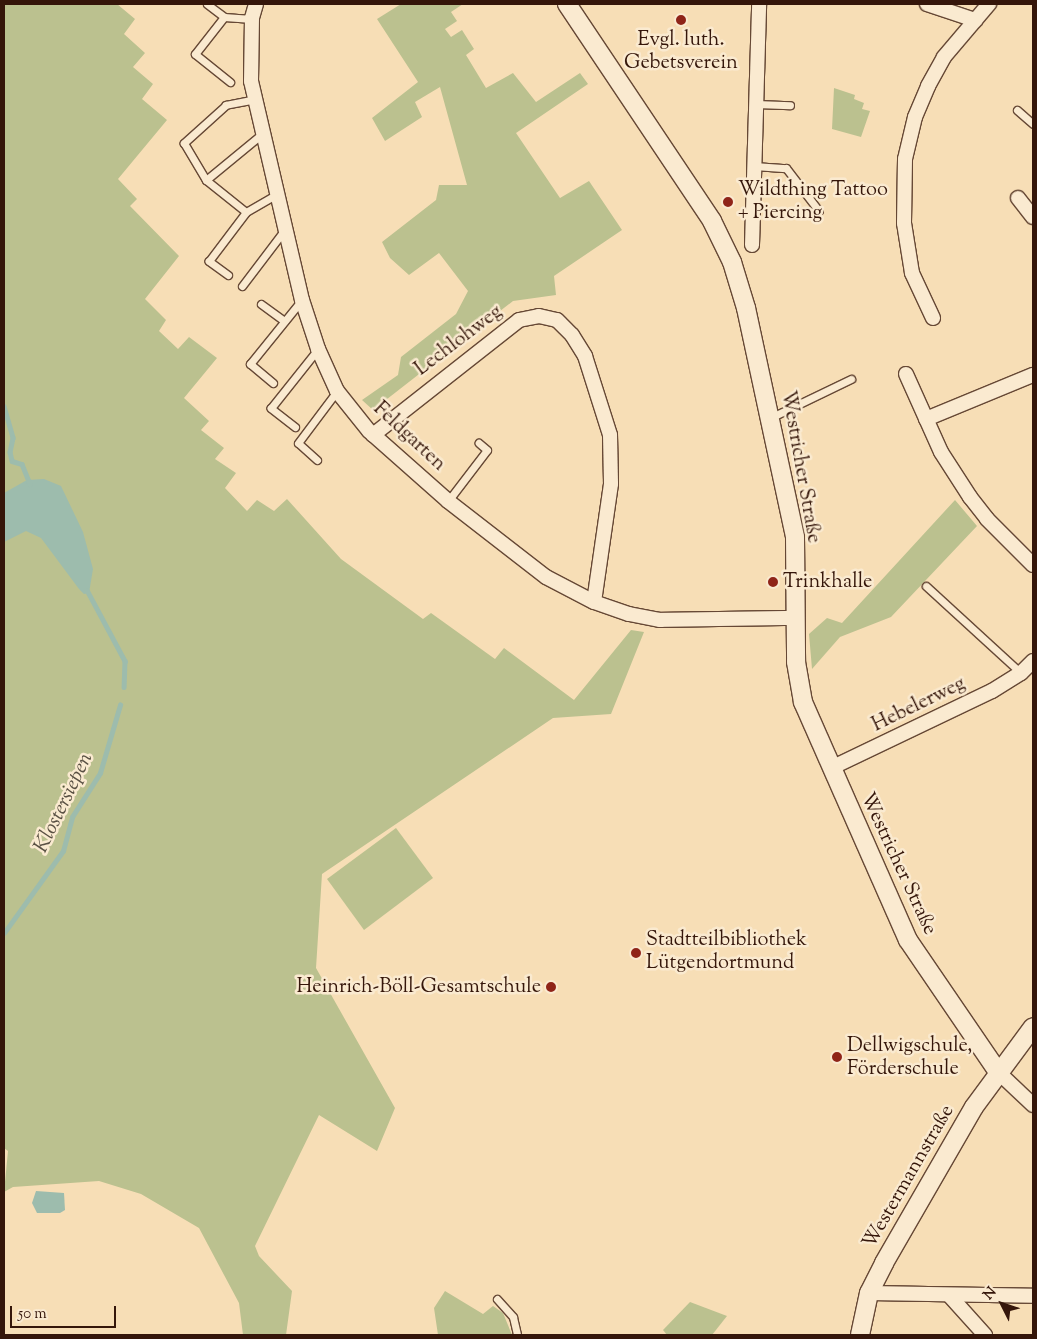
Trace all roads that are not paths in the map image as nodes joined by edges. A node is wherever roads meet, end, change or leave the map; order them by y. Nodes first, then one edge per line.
1 (208, 4) edge
2 (256, 4) edge
3 (567, 4) edge
4 (759, 4) edge
5 (927, 4) edge
6 (989, 4) edge
7 (224, 16) junction
8 (252, 19) junction
9 (975, 20) junction
10 (230, 82) dead end
11 (256, 99) junction
12 (756, 104) junction
13 (790, 105) dead end
14 (1017, 110) dead end
15 (1033, 124) edge
16 (264, 132) junction
17 (754, 166) junction
18 (206, 180) junction
19 (277, 194) junction
20 (1018, 198) dead end
21 (819, 211) dead end
22 (246, 212) junction
23 (1032, 212) edge
24 (286, 228) junction
25 (752, 244) dead end
26 (228, 275) dead end
27 (242, 286) dead end
28 (302, 300) junction
29 (261, 304) dead end
30 (933, 318) dead end
31 (284, 321) junction
32 (318, 349) junction
33 (906, 374) dead end
34 (1033, 375) edge
35 (851, 379) dead end
36 (273, 383) dead end
37 (338, 391) junction
38 (770, 418) junction
39 (926, 419) junction
40 (295, 427) dead end
41 (372, 435) junction
42 (478, 443) dead end
43 (317, 460) dead end
44 (448, 500) junction
45 (1033, 565) edge
46 (926, 586) dead end
47 (594, 602) junction
48 (794, 618) junction
49 (1033, 661) edge
50 (1021, 673) junction
51 (831, 768) junction
52 (1033, 1027) edge
53 (998, 1072) junction
54 (1033, 1105) edge
55 (869, 1294) junction
56 (949, 1295) junction
57 (1033, 1296) edge
58 (497, 1299) dead end
59 (517, 1335) edge
60 (860, 1335) edge
61 (986, 1335) edge

1 - 7 lane
2 - 8 street, Feldgarten
3 - 38 street, Westricher Straße
4 - 12 street
5 - 9 street
6 - 9 street
7 - 8 lane
7 - 10 lane
8 - 11 street, Feldgarten
9 - 30 street
11 - 16 street, Feldgarten
11 - 18 lane
12 - 13 lane
12 - 17 street
14 - 15 lane
16 - 18 lane
16 - 19 street, Feldgarten
17 - 21 lane
17 - 25 street
18 - 22 lane
19 - 22 lane
19 - 24 street, Feldgarten
20 - 23 street
22 - 26 lane
24 - 27 lane
24 - 28 street, Feldgarten
28 - 31 lane
28 - 32 street, Feldgarten
29 - 31 lane
31 - 36 lane
32 - 37 street, Feldgarten
32 - 40 lane
33 - 39 street
34 - 39 street
35 - 38 lane
37 - 41 street, Feldgarten
37 - 43 lane
38 - 48 street, Westricher Straße
39 - 45 street
41 - 44 street, Feldgarten
41 - 47 street, Lechlohweg
42 - 44 lane
44 - 47 street, Feldgarten
46 - 50 lane
47 - 48 street, Feldgarten
48 - 51 street, Westricher Straße
49 - 50 street, Hebelerweg
50 - 51 street, Hebelerweg
51 - 53 street, Westricher Straße
52 - 53 street, Westermannstraße
53 - 54 street, Westricher Straße
53 - 55 street, Westermannstraße
55 - 56 street
55 - 60 street, Westermannstraße
56 - 57 street
56 - 61 street
58 - 59 lane

